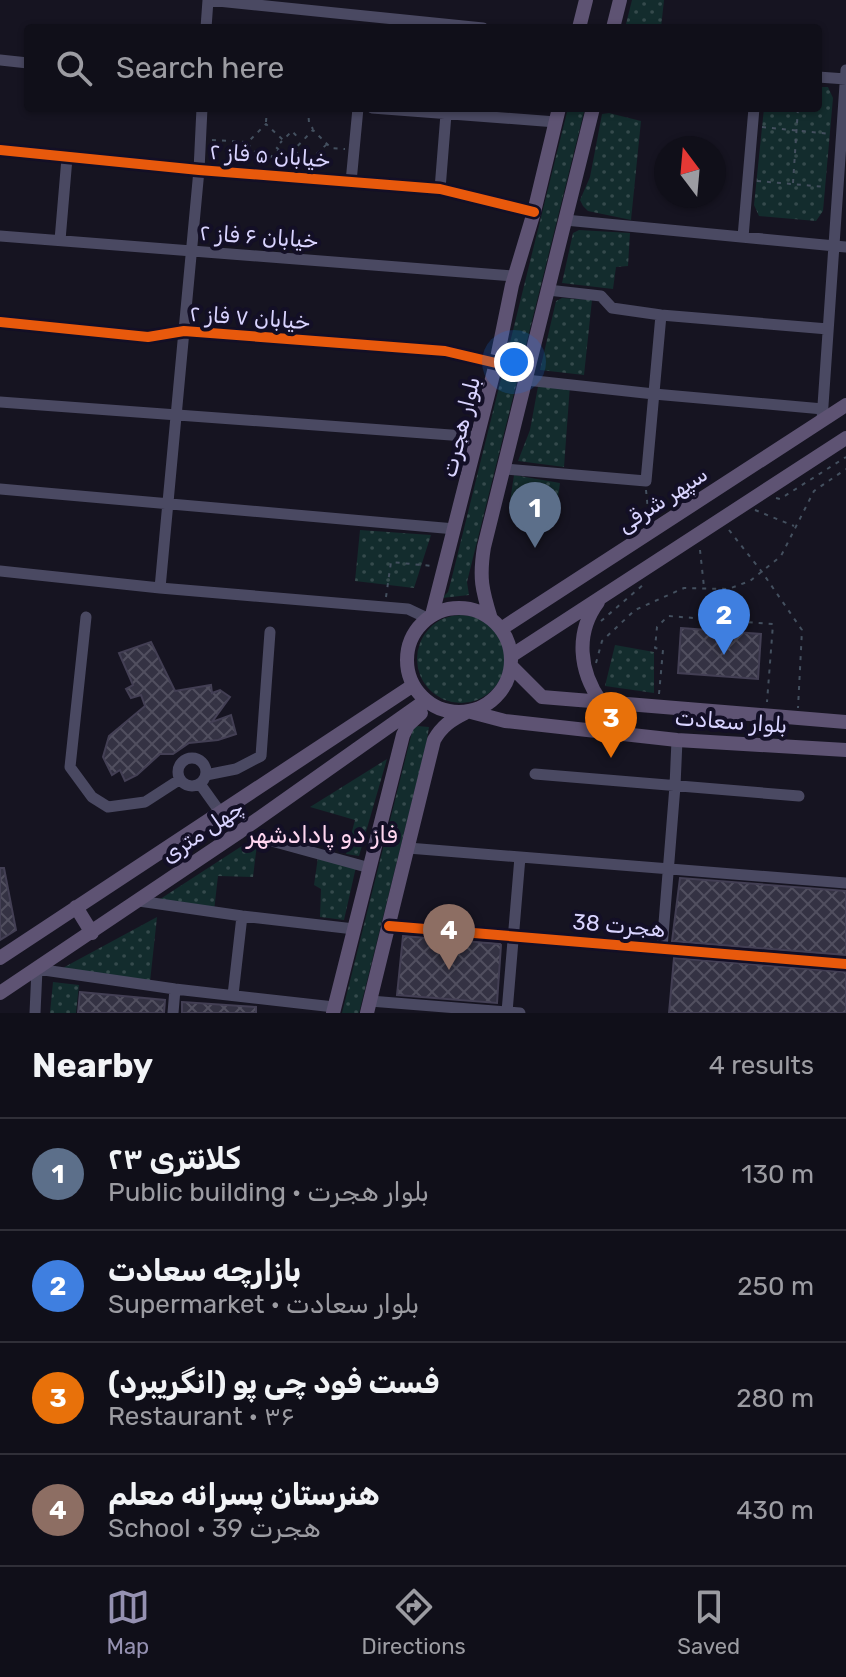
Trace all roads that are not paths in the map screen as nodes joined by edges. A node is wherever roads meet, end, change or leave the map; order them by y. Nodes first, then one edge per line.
1 (208, 0) edge
2 (586, 0) edge
3 (620, 0) edge
4 (206, 24) edge
5 (444, 24) edge
6 (580, 24) edge
7 (614, 24) edge
8 (0, 60) edge
9 (24, 63) edge
10 (846, 70) edge
11 (822, 77) edge
12 (846, 79) edge
13 (202, 112) edge
14 (358, 112) edge
15 (421, 112) edge
16 (592, 112) edge
17 (754, 112) edge
18 (446, 114) junction
19 (558, 115) edge
20 (0, 150) edge
21 (67, 158) junction
22 (843, 169) edge
23 (199, 170) junction
24 (351, 182) junction
25 (440, 189) junction
26 (534, 212) junction
27 (565, 220) junction
28 (0, 236) edge
29 (743, 237) junction
30 (60, 240) junction
31 (840, 246) edge
32 (192, 251) junction
33 (514, 276) junction
34 (548, 290) junction
35 (661, 315) junction
36 (0, 322) edge
37 (828, 329) junction
38 (184, 331) junction
39 (496, 363) junction
40 (526, 380) junction
41 (654, 394) junction
42 (0, 402) edge
43 (846, 405) edge
44 (823, 414) junction
45 (175, 415) junction
46 (478, 437) junction
47 (846, 438) edge
48 (504, 469) junction
49 (0, 489) edge
50 (167, 502) junction
51 (455, 529) junction
52 (0, 571) edge
53 (160, 588) junction
54 (602, 597) junction
55 (548, 600) junction
56 (430, 616) junction
57 (86, 617) dead end
58 (496, 624) junction
59 (561, 624) junction
60 (270, 632) dead end
61 (511, 661) junction
62 (412, 686) junction
63 (542, 697) junction
64 (601, 702) junction
65 (428, 703) junction
66 (468, 712) junction
67 (846, 722) edge
68 (545, 725) junction
69 (677, 740) junction
70 (846, 750) edge
71 (535, 774) dead end
72 (179, 780) junction
73 (203, 780) junction
74 (675, 786) junction
75 (799, 796) dead end
76 (220, 812) junction
77 (268, 840) dead end
78 (408, 848) junction
79 (520, 857) junction
80 (370, 868) junction
81 (668, 869) junction
82 (846, 883) edge
83 (139, 901) junction
84 (76, 907) junction
85 (242, 916) junction
86 (389, 926) junction
87 (354, 929) junction
88 (92, 933) junction
89 (513, 936) junction
90 (662, 948) junction
91 (0, 958) edge
92 (846, 964) edge
93 (37, 969) junction
94 (175, 989) junction
95 (0, 993) edge
96 (233, 995) junction
97 (368, 1007) edge
98 (333, 1010) edge
99 (507, 1012) edge
100 (35, 1013) edge
101 (173, 1013) edge
102 (520, 1013) edge

1 - 4 street
1 - 5 street
2 - 6 main road
3 - 7 main road
8 - 9 street
10 - 12 street
11 - 12 street
12 - 22 street
13 - 23 street
14 - 24 street
15 - 18 street
16 - 27 main road
17 - 29 street
18 - 19 street
18 - 25 street
19 - 26 main road, بلوار هجرت
20 - 21 street, خیابان ۵ فاز ۲
21 - 23 street, خیابان ۵ فاز ۲
21 - 30 street
22 - 31 street
23 - 24 street, خیابان ۵ فاز ۲
23 - 32 street
24 - 25 street, خیابان ۵ فاز ۲
25 - 26 street, خیابان ۵ فاز ۲
26 - 33 main road, بلوار هجرت
27 - 29 street
27 - 34 main road
28 - 30 street, خیابان ۶ فاز ۲
29 - 31 street
30 - 32 street, خیابان ۶ فاز ۲
31 - 37 street
32 - 33 street, خیابان ۶ فاز ۲
32 - 38 street
33 - 39 main road, بلوار هجرت
34 - 35 street
34 - 40 main road
35 - 37 street
35 - 41 street
36 - 38 street, خیابان ۷ فاز ۲
37 - 44 street
38 - 39 street, خیابان ۷ فاز ۲
38 - 45 street
39 - 46 main road, بلوار هجرت
40 - 41 street
40 - 48 main road
41 - 44 street
41 - 48 street
42 - 45 street
43 - 44 main road, سپهر شرقی
44 - 55 main road, سپهر شرقی
45 - 46 street
45 - 50 street
46 - 51 main road, بلوار هجرت
47 - 54 main road
48 - 58 main road
49 - 50 street
50 - 51 street
50 - 53 street
51 - 56 main road, بلوار هجرت
52 - 53 street
53 - 56 street
54 - 59 main road
54 - 64 main road
55 - 58 main road, سپهر شرقی
55 - 59 main road
56 - 58 main road
56 - 62 main road
57 - 72 street
58 - 61 main road
59 - 61 main road
60 - 73 street
61 - 63 main road
61 - 66 main road
62 - 65 main road
62 - 76 main road, چهل متری
63 - 64 main road, بلوار سعادت
63 - 68 main road
64 - 67 main road, بلوار سعادت
65 - 66 main road
65 - 80 main road
65 - 83 main road, چهل متری
66 - 68 main road, بلوار سعادت
66 - 78 main road
68 - 69 main road, بلوار سعادت
69 - 70 main road, بلوار سعادت
69 - 74 street
71 - 74 street
72 - 73 street
72 - 73 street
73 - 76 street
74 - 75 street
74 - 81 street
76 - 84 main road, چهل متری
77 - 80 street
78 - 79 street
78 - 86 main road
79 - 81 street
79 - 89 street
80 - 87 main road
81 - 82 street
81 - 90 street
83 - 85 street
83 - 88 main road, چهل متری
84 - 88 main road
84 - 91 main road, چهل متری
85 - 87 street
85 - 96 street
86 - 89 street, هجرت 38
86 - 97 main road
87 - 98 main road
88 - 93 main road, چهل متری
89 - 90 street, هجرت 38
89 - 99 street
90 - 92 street, هجرت 38
93 - 94 street
93 - 95 main road, چهل متری
93 - 100 street
94 - 96 street
94 - 101 street
96 - 98 street
97 - 99 street
99 - 102 street

